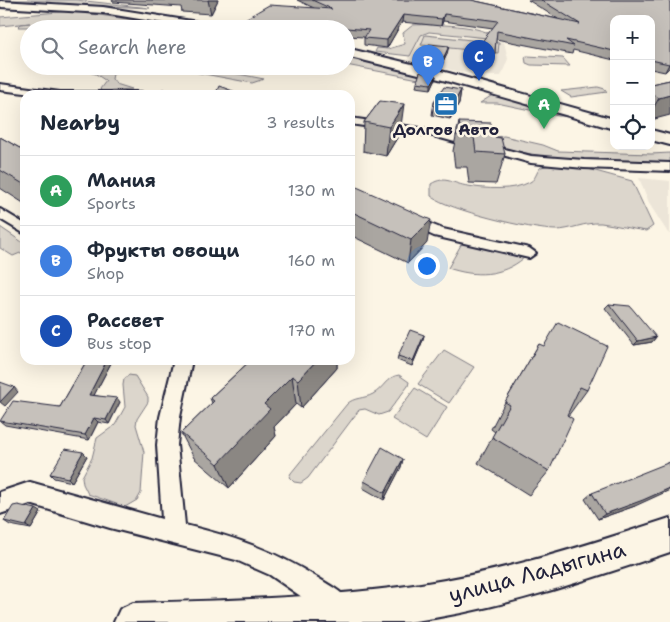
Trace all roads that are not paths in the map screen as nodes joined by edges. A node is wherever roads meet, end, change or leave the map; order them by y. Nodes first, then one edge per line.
1 (0, 4) edge
2 (166, 20) edge
3 (355, 54) edge
4 (0, 87) edge
5 (22, 90) edge
6 (0, 96) edge
7 (20, 97) edge
8 (355, 122) edge
9 (610, 123) edge
10 (655, 136) edge
11 (670, 140) edge
12 (670, 167) edge
13 (0, 214) edge
14 (394, 214) edge
15 (20, 227) edge
16 (529, 253) dead end
17 (181, 365) edge
18 (0, 504) edge
19 (175, 534) junction
20 (670, 535) edge
21 (343, 612) junction
22 (133, 622) edge

1 - 2 main road
3 - 9 main road
4 - 5 street
6 - 7 street
8 - 12 street
10 - 11 main road
13 - 15 street
14 - 16 street
17 - 19 street
18 - 19 street
19 - 21 street
20 - 21 main road, улица Ладыгина
21 - 22 main road, улица Ладыгина

